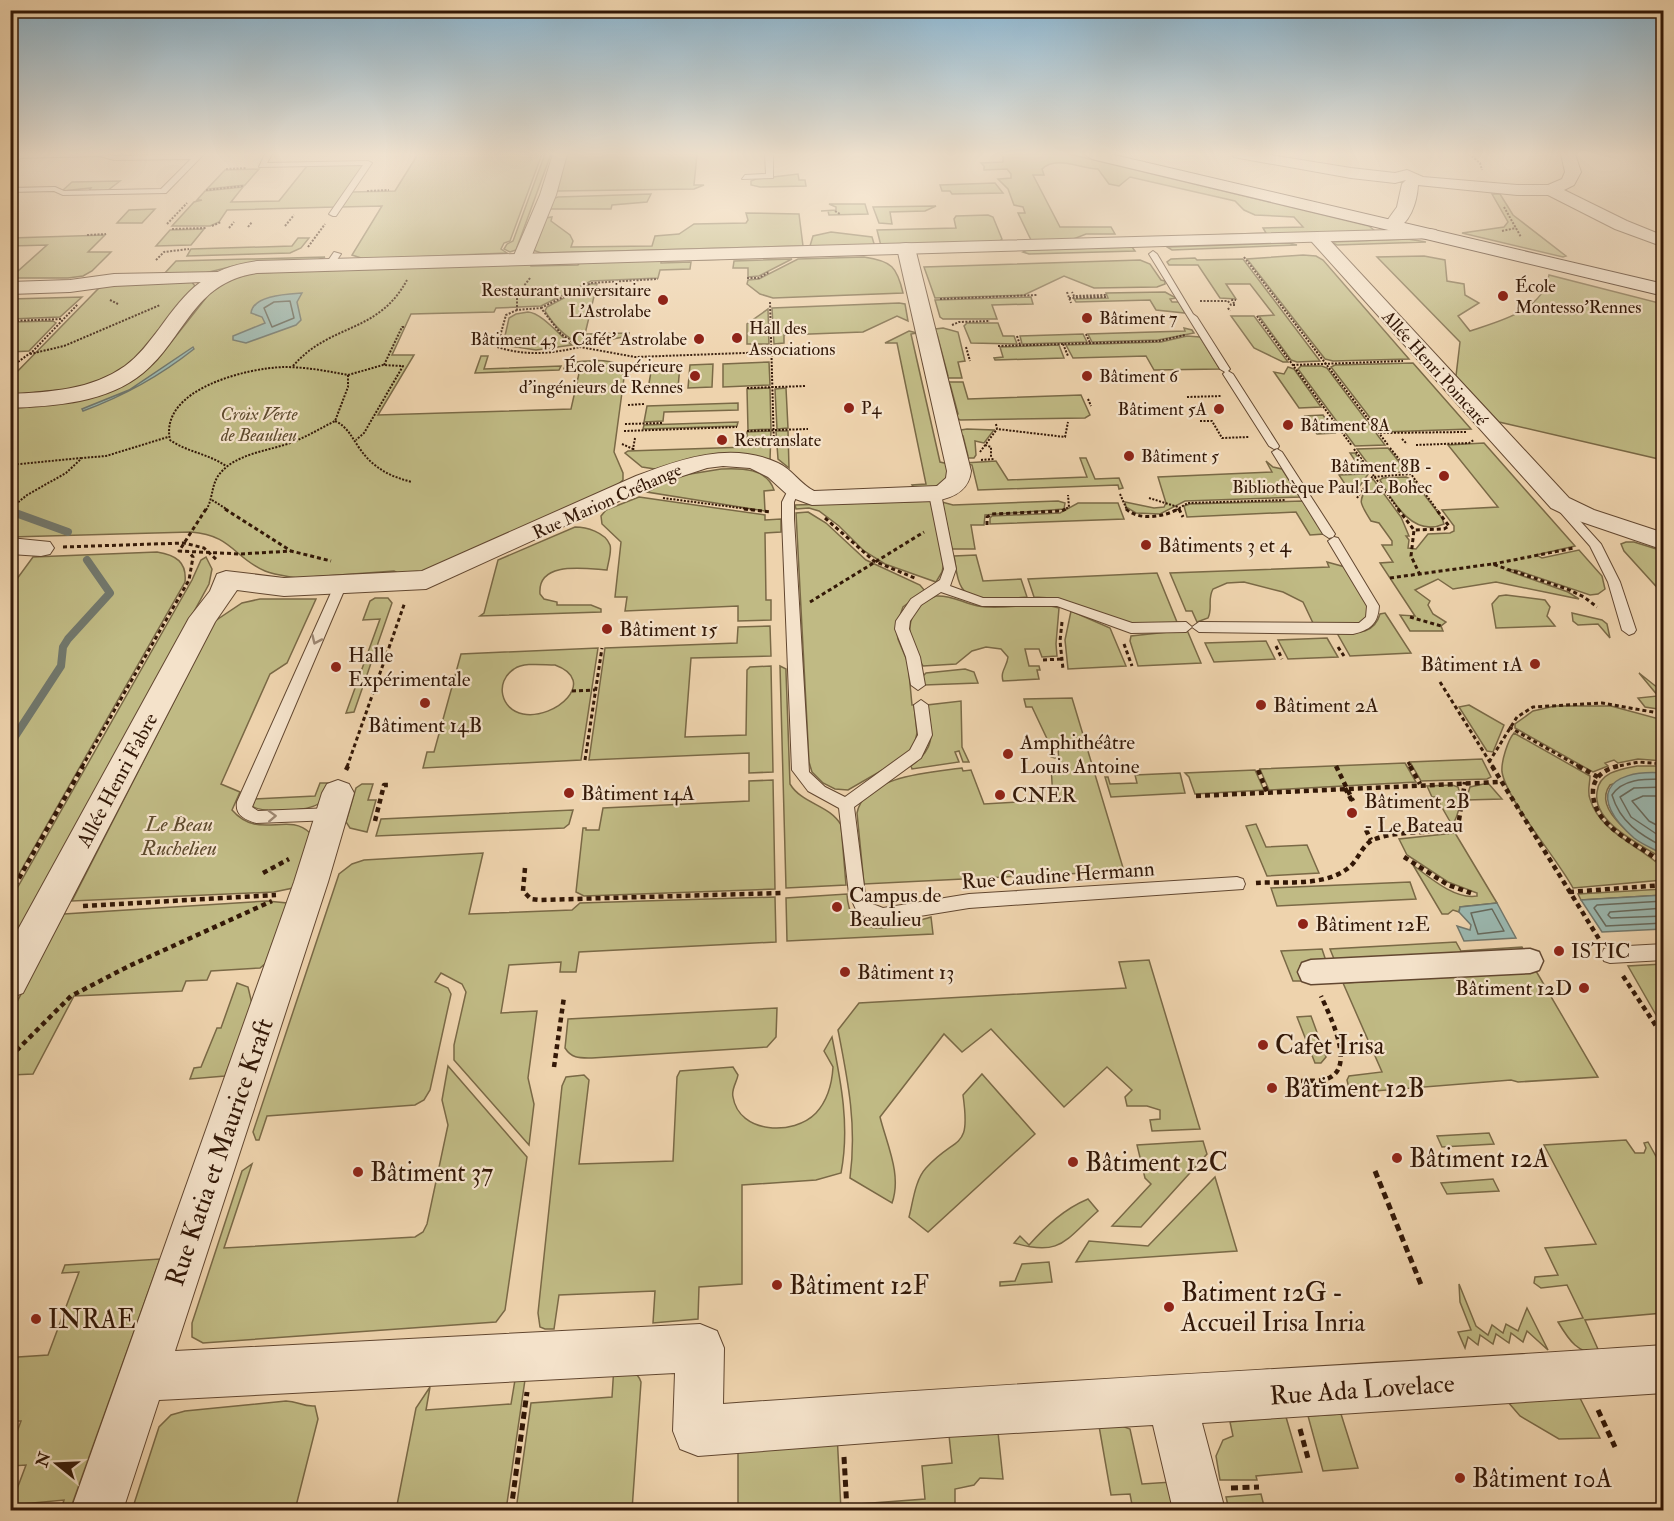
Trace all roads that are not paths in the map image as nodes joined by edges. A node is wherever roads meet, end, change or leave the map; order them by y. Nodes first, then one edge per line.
1 (536, 225) edge
2 (1392, 225) edge
3 (1621, 225) edge
4 (1430, 234) junction
5 (1664, 242) edge
6 (1323, 244) junction
7 (1476, 245) junction
8 (1150, 248) junction
9 (907, 254) junction
10 (521, 260) junction
11 (218, 277) junction
12 (10, 288) edge
13 (1664, 290) edge
14 (10, 401) edge
15 (935, 494) junction
16 (1552, 497) junction
17 (791, 501) junction
18 (1664, 542) edge
19 (10, 546) edge
20 (41, 548) road end
21 (218, 565) joint
22 (340, 575) junction
23 (941, 587) junction
24 (1629, 630) dead end
25 (918, 685) dead end
26 (921, 705) dead end
27 (335, 804) joint
28 (846, 804) junction
29 (1237, 884) road end
30 (1664, 952) edge
31 (1610, 955) dead end
32 (1530, 961) dead end
33 (1311, 972) road end
34 (10, 981) edge
35 (1664, 1370) edge
36 (142, 1377) junction
37 (1172, 1401) junction
38 (97, 1510) edge
39 (1199, 1510) edge

1 - 10 street
2 - 4 street
3 - 5 street
4 - 6 street
4 - 7 street
6 - 7 street
6 - 8 street
6 - 8 street
6 - 16 street, Allée Henri Poincaré
7 - 13 street
8 - 9 street
8 - 23 lane
9 - 10 street
9 - 15 street
10 - 11 street
11 - 12 street
11 - 14 street
15 - 17 street
15 - 23 lane
16 - 18 street, Allée Henri Poincaré
16 - 24 lane, Allée Henri Poincaré
17 - 22 street, Rue Marion Créhange
17 - 28 lane
19 - 20 street
21 - 22 street, Rue Marion Créhange
21 - 34 street, Allée Henri Fabre
22 -> 27 lane
23 - 25 lane
26 - 28 lane
27 - 36 street, Rue Katia et Maurice Kraft
28 - 29 lane, Rue Caudine Hermann
30 - 31 lane
32 - 33 street
35 - 37 street, Rue Ada Lovelace
36 - 37 street, Rue Ada Lovelace
36 - 38 street, Rue Katia et Maurice Kraft
37 - 39 street

